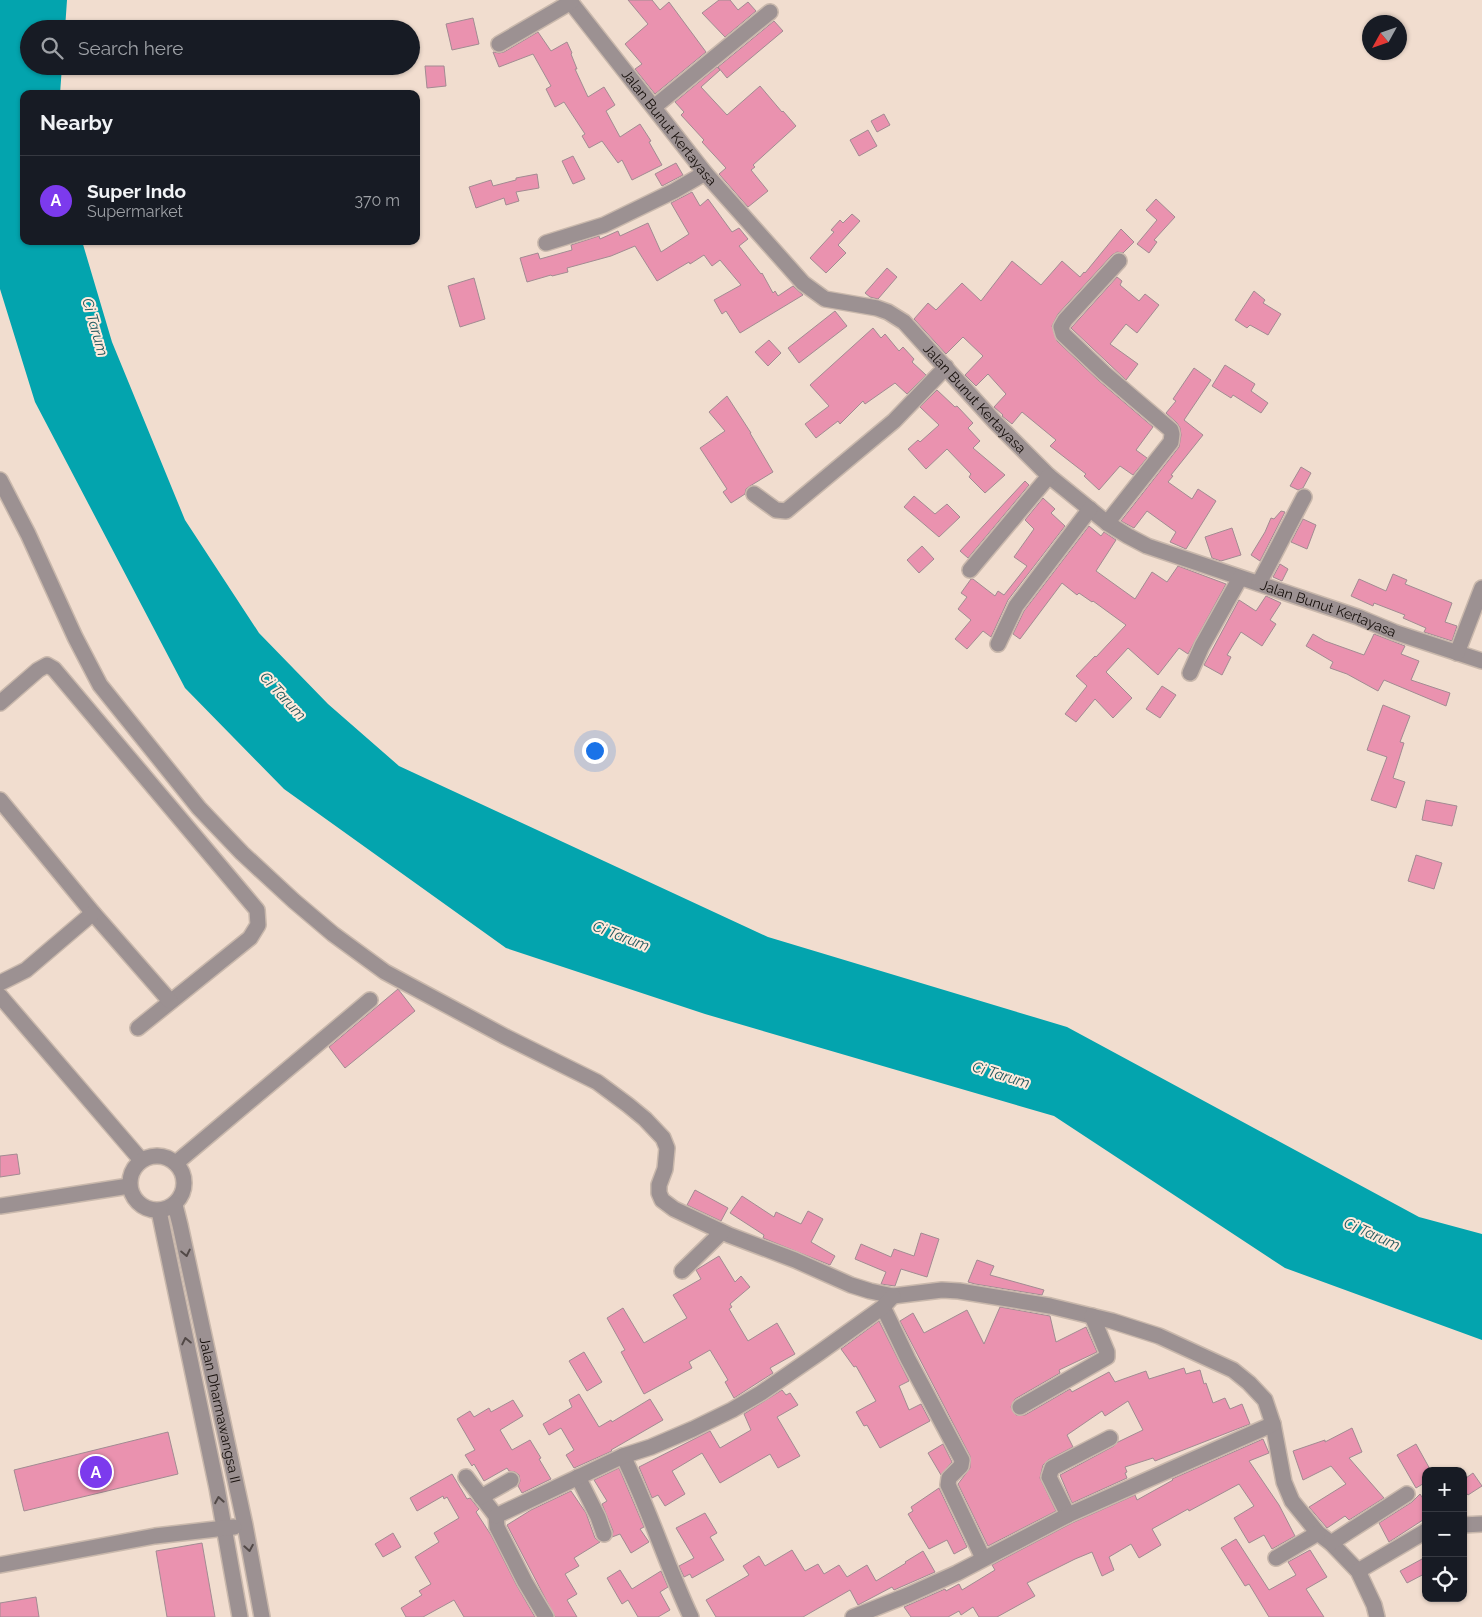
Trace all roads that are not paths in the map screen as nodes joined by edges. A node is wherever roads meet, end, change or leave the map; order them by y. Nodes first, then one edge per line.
1 (570, 1) edge
2 (770, 12) dead end
3 (499, 44) dead end
4 (654, 107) junction
5 (705, 174) junction
6 (546, 242) dead end
7 (1119, 261) dead end
8 (946, 367) junction
9 (1049, 476) junction
10 (0, 480) edge
11 (754, 494) dead end
12 (1304, 497) dead end
13 (1090, 509) junction
14 (1107, 523) junction
15 (970, 570) dead end
16 (1240, 578) junction
17 (1259, 583) junction
18 (1482, 588) edge
19 (998, 644) dead end
20 (1457, 654) junction
21 (1482, 660) edge
22 (1190, 673) dead end
23 (0, 703) edge
24 (0, 800) edge
25 (93, 912) junction
26 (26, 970) junction
27 (0, 983) edge
28 (370, 1000) dead end
29 (170, 1001) junction
30 (2, 1002) edge
31 (138, 1028) dead end
32 (141, 1160) junction
33 (176, 1163) junction
34 (129, 1186) junction
35 (175, 1205) junction
36 (0, 1206) edge
37 (159, 1211) junction
38 (722, 1232) junction
39 (682, 1270) dead end
40 (888, 1301) junction
41 (1092, 1316) junction
42 (1020, 1407) dead end
43 (1273, 1424) junction
44 (1110, 1438) dead end
45 (623, 1456) junction
46 (466, 1477) dead end
47 (578, 1477) junction
48 (511, 1480) dead end
49 (1407, 1494) dead end
50 (481, 1497) junction
51 (1068, 1515) junction
52 (496, 1516) junction
53 (1482, 1524) edge
54 (245, 1525) junction
55 (1467, 1525) edge
56 (224, 1529) junction
57 (1318, 1533) junction
58 (1422, 1533) edge
59 (604, 1534) dead end
60 (1332, 1543) junction
61 (983, 1558) junction
62 (1276, 1558) dead end
63 (0, 1564) edge
64 (1358, 1571) junction
65 (240, 1617) edge
66 (262, 1617) edge
67 (546, 1617) edge
68 (691, 1617) edge
69 (853, 1617) edge
70 (1376, 1617) edge

1 - 3 street
1 - 4 street, Jalan Bunut Kertayasa
2 - 4 street
4 - 5 street, Jalan Bunut Kertayasa
5 - 6 street
5 - 8 street, Jalan Bunut Kertayasa
7 - 14 street
8 - 9 street, Jalan Bunut Kertayasa
8 - 11 street
9 - 13 street, Jalan Bunut Kertayasa
9 - 15 street
10 - 38 street
12 - 17 street
13 - 14 street, Jalan Bunut Kertayasa
13 - 19 street
14 - 16 street, Jalan Bunut Kertayasa
16 - 17 street, Jalan Bunut Kertayasa
16 - 22 street
17 - 20 street, Jalan Bunut Kertayasa
18 - 20 street
20 - 21 street, Jalan Bunut Kertayasa
23 - 29 street
24 - 25 street
25 - 26 street
25 - 29 street
26 - 27 street
26 - 30 street
28 - 33 street
29 - 31 street
30 - 32 street
32 - 33 street
32 - 34 street
33 - 35 street
34 - 36 street
34 - 37 street
35 - 37 street
35 -> 54 street, Jalan Dharmawangsa II
56 -> 37 street, Jalan Dharmawangsa II
38 - 39 street
38 - 40 street
40 - 41 street
40 - 45 street
40 - 61 street
41 - 42 street
41 - 43 street
43 - 51 street
43 - 57 street
44 - 51 street
45 - 47 street
45 - 68 street
46 - 50 street
47 - 52 street
47 - 59 street
48 - 50 street
49 - 60 street
50 - 52 street
51 - 61 street
52 - 67 street
53 - 55 street
54 - 56 street
54 -> 66 street, Jalan Dharmawangsa II
56 - 63 street
56 - 65 street, Jalan Dharmawangsa II
57 - 60 street
57 - 62 street
58 - 64 street
60 - 64 street
61 - 69 street
64 - 70 street

